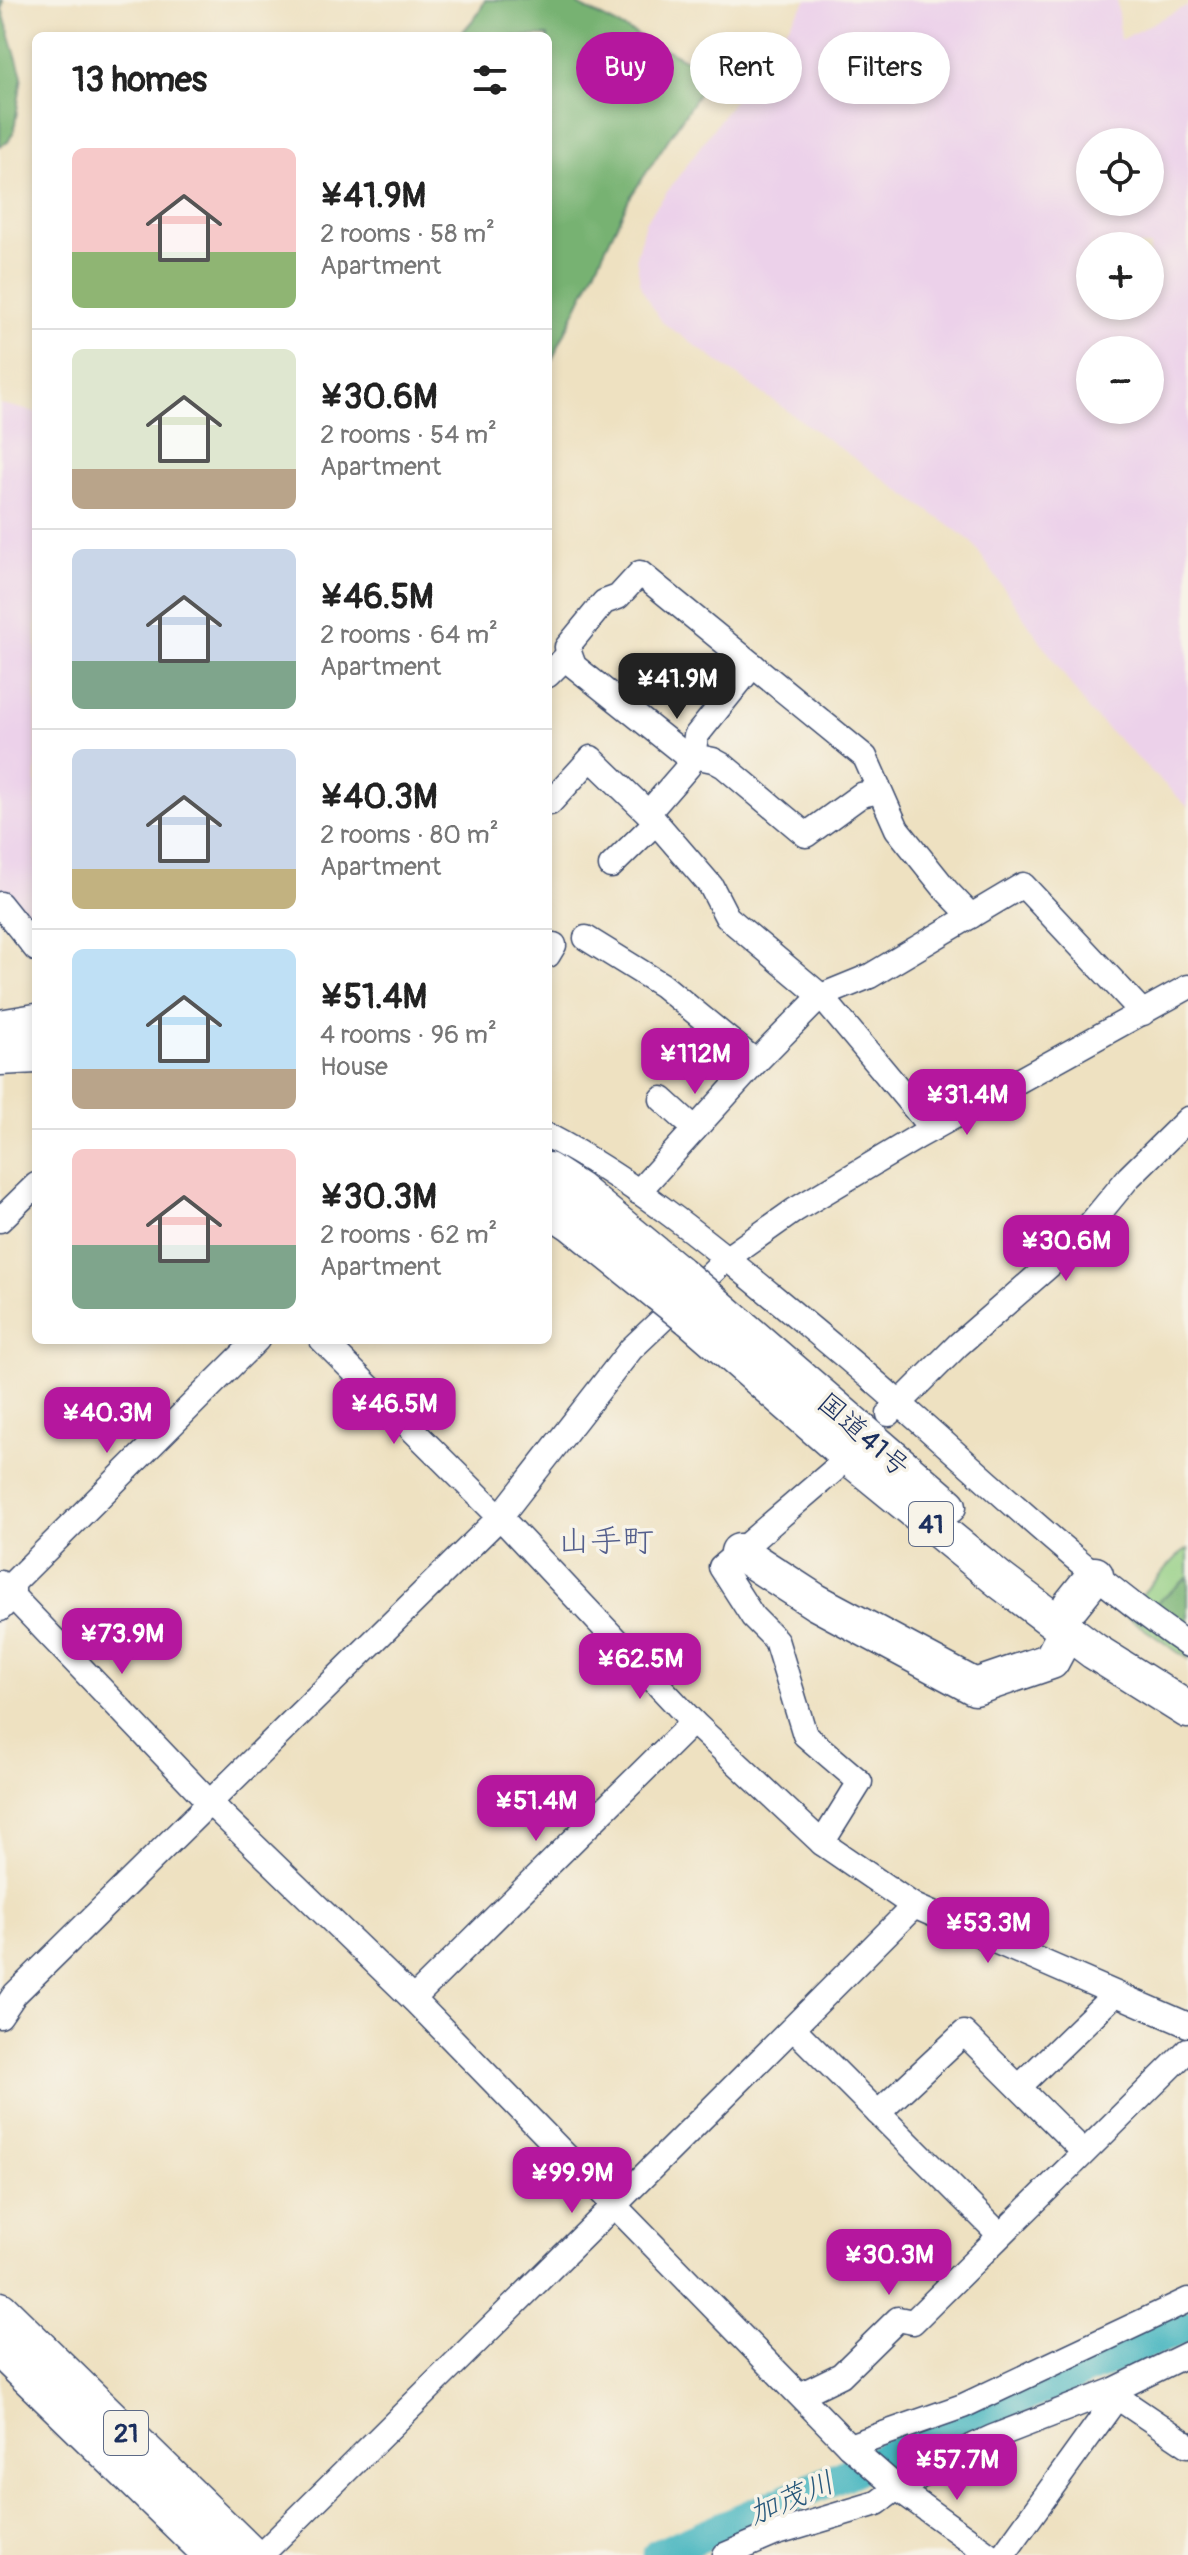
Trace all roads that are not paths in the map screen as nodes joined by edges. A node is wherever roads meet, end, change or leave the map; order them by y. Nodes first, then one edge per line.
1 (570, 658) junction
2 (753, 665) junction
3 (552, 671) edge
4 (693, 756) junction
5 (879, 791) junction
6 (552, 801) edge
7 (652, 818) junction
8 (611, 866) dead end
9 (0, 904) edge
10 (971, 916) junction
11 (586, 938) dead end
12 (32, 944) edge
13 (1188, 987) edge
14 (821, 996) junction
15 (1143, 1013) junction
16 (14, 1032) edge
17 (32, 1051) edge
18 (756, 1062) junction
19 (662, 1099) dead end
20 (1188, 1119) edge
21 (695, 1129) junction
22 (932, 1129) junction
23 (555, 1168) edge
24 (32, 1189) edge
25 (638, 1192) junction
26 (0, 1220) edge
27 (727, 1258) junction
28 (253, 1344) edge
29 (326, 1344) edge
30 (895, 1409) junction
31 (833, 1471) dead end
32 (500, 1517) junction
33 (739, 1552) junction
34 (1095, 1575) junction
35 (4, 1596) edge
36 (1069, 1618) junction
37 (1188, 1645) edge
38 (1188, 1688) edge
39 (1188, 1710) edge
40 (693, 1722) junction
41 (209, 1802) junction
42 (822, 1843) junction
43 (914, 1906) junction
44 (1115, 1994) junction
45 (413, 1999) junction
46 (0, 2016) edge
47 (1188, 2025) edge
48 (793, 2028) junction
49 (1188, 2050) edge
50 (1019, 2087) junction
51 (878, 2113) junction
52 (1084, 2152) junction
53 (616, 2206) junction
54 (1000, 2235) junction
55 (1188, 2300) edge
56 (0, 2310) edge
57 (0, 2349) edge
58 (1188, 2354) edge
59 (1115, 2394) junction
60 (800, 2395) junction
61 (1188, 2445) edge
62 (849, 2446) junction
63 (897, 2488) junction
64 (212, 2555) edge
65 (251, 2555) edge
66 (261, 2555) edge
67 (725, 2555) edge
68 (990, 2555) edge
69 (1003, 2555) edge

1 - 2 street
1 - 3 street
1 - 4 street
2 - 4 street
2 - 5 street
4 - 5 street
4 - 7 street
5 - 10 street
6 - 7 street
7 - 8 street
7 - 14 street
9 - 12 street
10 - 14 street
10 - 15 street
11 - 18 street
13 - 15 street
14 - 18 street
14 - 22 street
15 - 22 street
16 - 17 highway
18 - 21 street
19 - 21 street
20 - 30 street
21 - 25 street
22 - 27 street
23 - 25 street
23 - 36 highway, 国道41号 / 41, bridge
24 - 26 street
25 - 27 street
27 - 30 street
27 - 32 street
28 - 35 street
29 - 32 street
30 - 34 street
31 - 33 street
32 - 40 street
32 - 41 street
33 - 36 highway
33 - 42 street
34 - 36 highway
34 - 37 street
35 - 41 street
36 - 38 highway, 国道41号 / 41
36 - 39 highway, 国道41号 / 41
40 - 42 street
40 - 45 street
41 - 45 street
41 - 46 street
42 - 43 street
43 - 44 street
43 - 48 street
44 - 47 street
44 - 50 street
45 - 53 street
48 - 51 street
48 - 53 street
49 - 52 street
50 - 51 street
50 - 52 street
51 - 54 street
52 - 54 street
53 - 60 street
53 - 66 street
54 - 60 street
55 - 62 street
56 - 65 highway, 21
57 - 64 highway, 21
58 - 59 street
59 - 61 street
59 - 63 street
59 - 69 street
60 - 62 street
62 - 63 street
63 - 67 street
63 - 68 street

